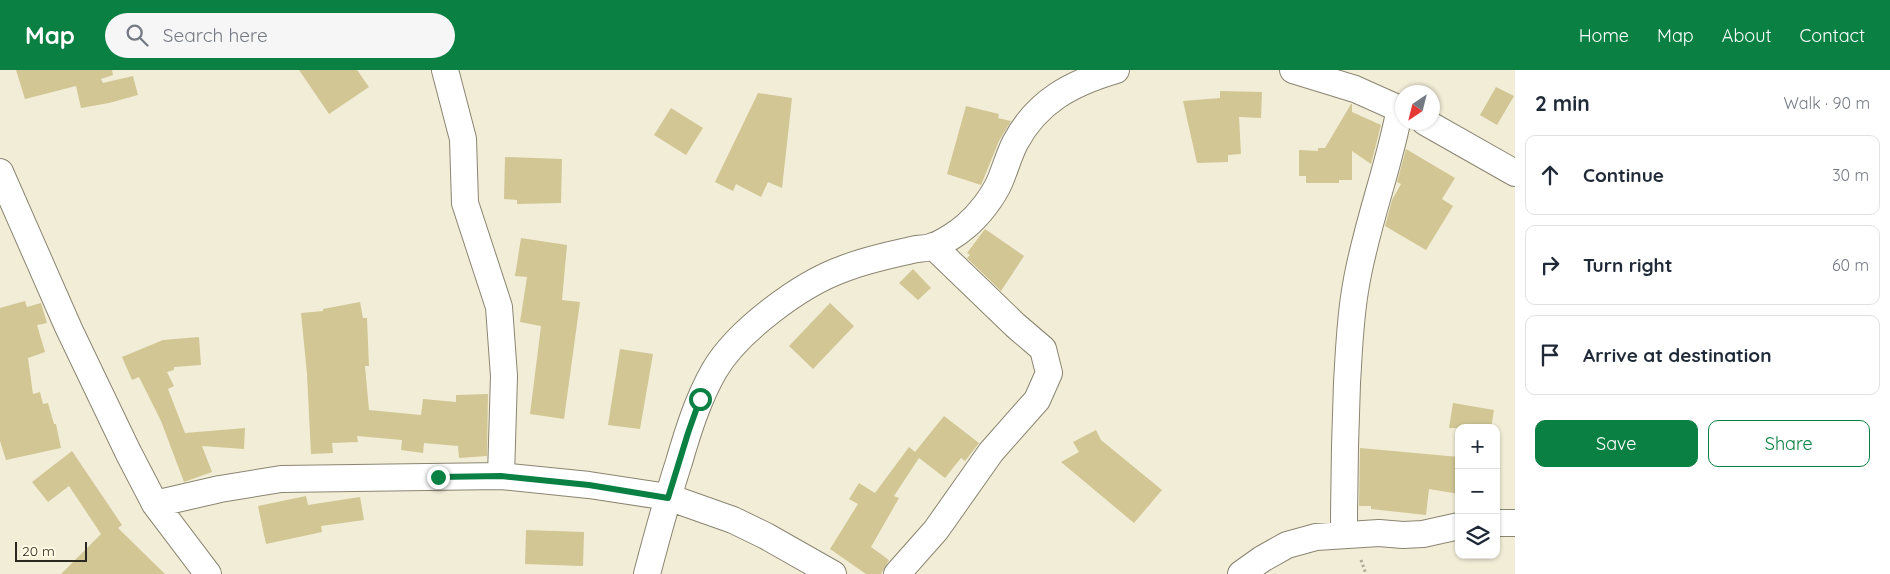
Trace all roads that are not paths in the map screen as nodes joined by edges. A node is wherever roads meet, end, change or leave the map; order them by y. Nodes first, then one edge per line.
1 (445, 70) edge
2 (1116, 70) edge
3 (1293, 70) edge
4 (1395, 106) edge
5 (1396, 130) edge
6 (1439, 130) edge
7 (0, 172) edge
8 (1515, 172) edge
9 (933, 246) junction
10 (501, 476) junction
11 (668, 498) junction
12 (156, 504) junction
13 (1500, 523) edge
14 (1515, 524) edge
15 (1455, 527) edge
16 (1344, 534) junction
17 (208, 574) edge
18 (647, 574) edge
19 (834, 574) edge
20 (897, 574) edge
21 (1241, 574) edge

1 - 10 street
2 - 9 street
3 - 4 street
5 - 16 street
6 - 8 street
7 - 12 street
9 - 11 street
9 - 20 street
10 - 11 street
10 - 12 street
11 - 18 street
11 - 19 street
12 - 17 street
13 - 14 street
15 - 16 street
16 - 21 street

